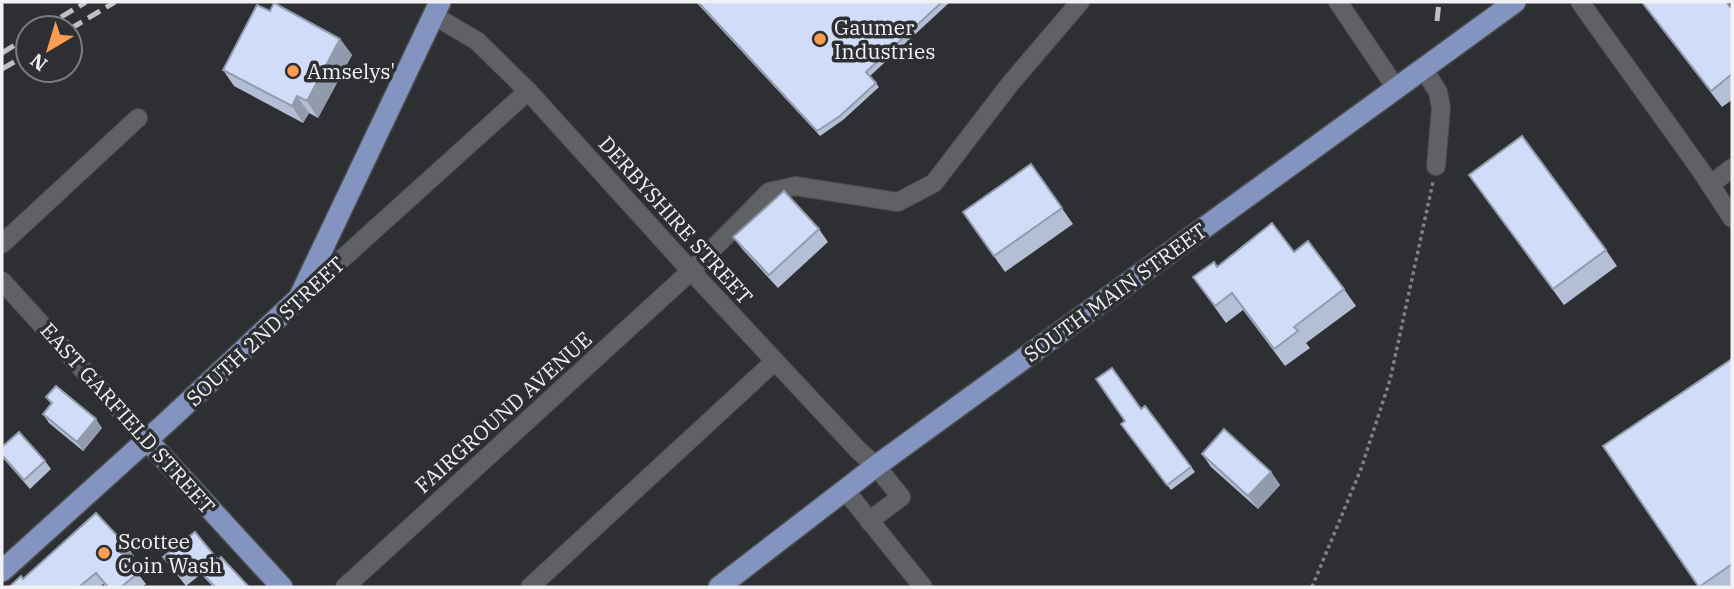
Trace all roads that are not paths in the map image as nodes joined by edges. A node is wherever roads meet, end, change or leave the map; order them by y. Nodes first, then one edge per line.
1 (1080, 2) edge
2 (1338, 2) edge
3 (1515, 2) edge
4 (1580, 2) edge
5 (436, 8) edge
6 (1423, 68) junction
7 (1396, 88) junction
8 (528, 91) junction
9 (138, 118) dead end
10 (1436, 166) road end
11 (1732, 168) edge
12 (1710, 185) junction
13 (1732, 218) edge
14 (2, 244) edge
15 (691, 271) junction
16 (2, 281) edge
17 (299, 298) junction
18 (775, 361) junction
19 (147, 440) junction
20 (876, 466) junction
21 (845, 490) junction
22 (869, 521) junction
23 (2, 571) edge
24 (282, 587) edge
25 (345, 587) edge
26 (530, 587) edge
27 (719, 587) edge
28 (923, 587) edge

1 - 15 street, FAIRGROUND AVENUE
2 - 7 street
3 - 6 main road, SOUTH MAIN STREET
4 - 12 street
5 - 8 street, DERBYSHIRE STREET
5 - 17 main road
6 - 7 main road, SOUTH MAIN STREET
6 - 10 street
7 - 20 main road, SOUTH MAIN STREET
8 - 15 street, DERBYSHIRE STREET
8 - 17 street, SOUTH 2ND STREET
9 - 14 street
11 - 12 street
12 - 13 street
15 - 18 street, DERBYSHIRE STREET
15 - 25 street, FAIRGROUND AVENUE
16 - 19 street, EAST GARFIELD STREET
17 - 19 main road, SOUTH 2ND STREET
18 - 20 street, DERBYSHIRE STREET
18 - 26 street
19 - 23 main road, SOUTH 2ND STREET
19 - 24 main road, EAST GARFIELD STREET
20 - 21 main road, SOUTH MAIN STREET
20 - 22 street, DERBYSHIRE STREET
21 - 22 street
21 - 27 main road, SOUTH MAIN STREET
22 - 28 street

